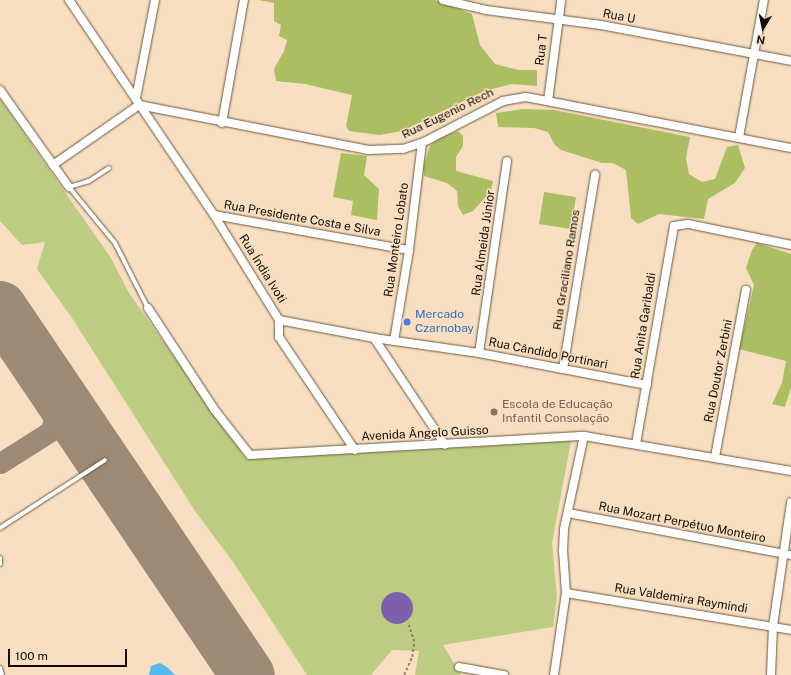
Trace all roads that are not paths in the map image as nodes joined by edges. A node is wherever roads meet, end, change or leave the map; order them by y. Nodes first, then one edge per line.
1 (69, 0) edge
2 (155, 0) edge
3 (244, 0) edge
4 (443, 0) edge
5 (764, 0) edge
6 (561, 2) dead end
7 (558, 20) junction
8 (755, 55) junction
9 (791, 61) edge
10 (0, 90) edge
11 (137, 101) junction
12 (548, 101) junction
13 (222, 123) junction
14 (738, 137) junction
15 (422, 143) junction
16 (791, 148) edge
17 (508, 160) dead end
18 (53, 165) junction
19 (110, 168) dead end
20 (595, 175) dead end
21 (69, 187) junction
22 (214, 215) junction
23 (791, 245) edge
24 (409, 250) junction
25 (746, 290) dead end
26 (148, 308) joint
27 (279, 320) junction
28 (374, 338) junction
29 (394, 341) junction
30 (479, 353) junction
31 (563, 369) junction
32 (646, 385) junction
33 (584, 436) junction
34 (636, 444) junction
35 (445, 445) junction
36 (355, 450) junction
37 (715, 457) junction
38 (104, 460) dead end
39 (791, 471) edge
40 (791, 502) edge
41 (568, 513) junction
42 (0, 528) edge
43 (787, 555) edge
44 (0, 558) edge
45 (0, 564) edge
46 (566, 593) junction
47 (773, 626) junction
48 (791, 630) edge
49 (459, 667) dead end
50 (0, 668) edge
51 (2, 675) edge
52 (504, 675) edge
53 (554, 675) edge
54 (772, 675) edge

1 - 11 street, Rua Índia Ivoti
2 - 11 street
3 - 13 street
4 - 7 street, Rua U
5 - 8 street
6 - 7 street, Rua T
7 - 8 street, Rua U
7 - 12 street, Rua T
8 - 9 street, Rua U
8 - 14 street
10 - 18 street
11 - 13 street, Rua Eugenio Rech
11 - 18 street
11 - 22 street, Rua Índia Ivoti
12 - 14 street, Rua Eugenio Rech
12 - 15 street, Rua Eugenio Rech
13 - 15 street, Rua Eugenio Rech
14 - 16 street, Rua Eugenio Rech
15 - 24 street, Rua Monteiro Lobato
17 - 30 street, Rua Almeida Júnior
18 - 21 street
19 - 21 lane
20 - 31 street, Rua Graciliano Ramos
21 - 26 lane
22 - 24 street, Rua Presidente Costa e Silva
22 - 27 street, Rua Índia Ivoti
23 - 32 street, Rua Anita Garibaldi
24 - 29 street, Rua Monteiro Lobato
25 - 37 street, Rua Doutor Zerbini
26 - 36 street, Avenida Ângelo Guisso
27 - 28 street, Rua Cândido Portinari
27 - 36 street, Rua Índia Ivoti
28 - 29 street, Rua Cândido Portinari
28 - 35 street
29 - 30 street, Rua Cândido Portinari
30 - 31 street, Rua Cândido Portinari
31 - 32 street, Rua Cândido Portinari
32 - 34 street, Rua Anita Garibaldi
33 - 34 street, Avenida Ângelo Guisso
33 - 35 street, Avenida Ângelo Guisso
33 - 41 street
34 - 37 street, Avenida Ângelo Guisso
35 - 36 street, Avenida Ângelo Guisso
37 - 39 street, Avenida Ângelo Guisso
38 - 42 lane
40 - 43 street
41 - 43 street, Rua Mozart Perpétuo Monteiro
41 - 46 street
43 - 47 street
44 - 45 lane
46 - 47 street, Rua Valdemira Raymindi
46 - 53 street
47 - 48 street, Rua Valdemira Raymindi
47 - 54 street
49 - 52 street
50 - 51 lane

